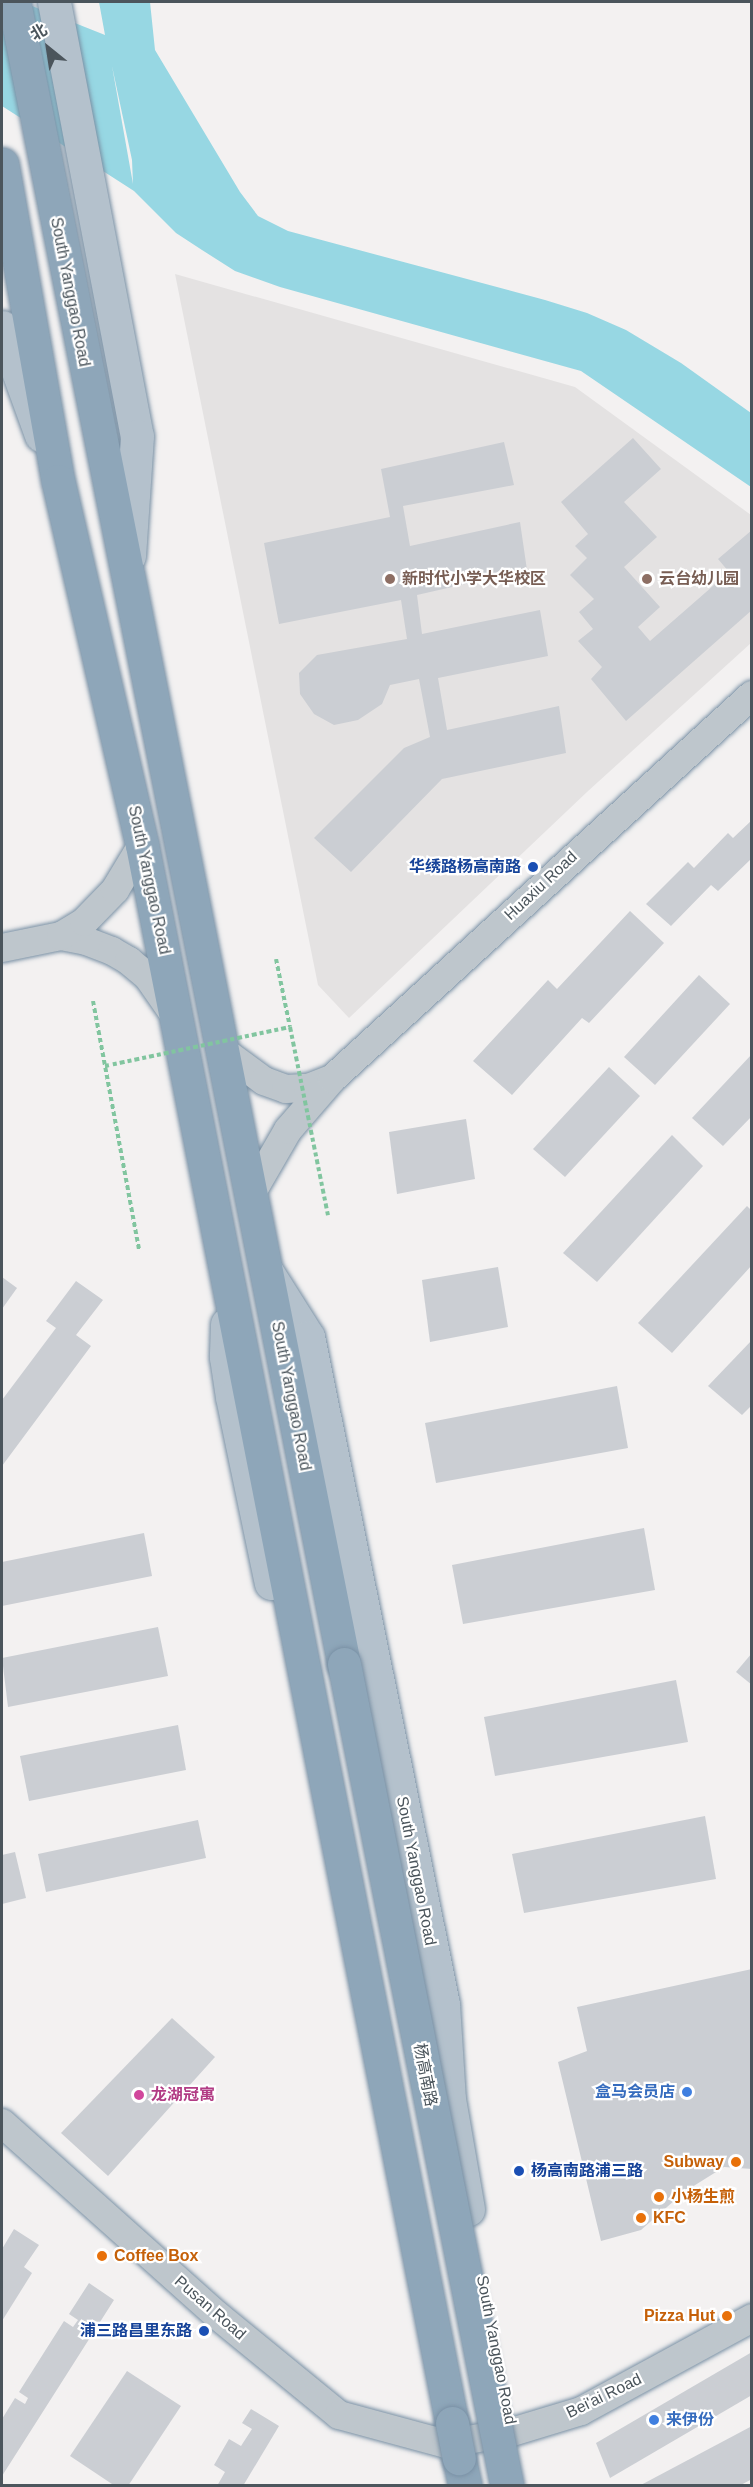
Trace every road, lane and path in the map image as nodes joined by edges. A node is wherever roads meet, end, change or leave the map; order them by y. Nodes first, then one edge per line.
1 (14, 2) edge
2 (54, 2) edge
3 (2, 164) edge
4 (2, 327) edge
5 (58, 481) junction
6 (127, 582) junction
7 (752, 695) edge
8 (142, 845) junction
9 (62, 936) junction
10 (2, 948) edge
11 (276, 959) dead end
12 (93, 1001) dead end
13 (177, 1020) junction
14 (290, 1027) junction
15 (222, 1050) junction
16 (105, 1066) junction
17 (332, 1079) junction
18 (251, 1194) junction
19 (328, 1216) dead end
20 (140, 1250) dead end
21 (266, 1270) junction
22 (229, 1280) junction
23 (344, 1664) joint
24 (2, 2123) edge
25 (752, 2318) edge
26 (512, 2432) junction
27 (446, 2444) junction
28 (454, 2486) edge
29 (465, 2486) edge
30 (507, 2486) edge
31 (522, 2486) edge

1 - 6 highway, South Yanggao Road
2 - 6 main road, South Yanggao Road
3 - 5 highway, South Yanggao Road
4 - 5 main road, South Yanggao Road
5 - 8 highway, South Yanggao Road
6 - 15 highway, South Yanggao Road
7 - 17 street, Huaxiu Road
8 - 9 street
8 - 13 highway, South Yanggao Road
9 - 10 street
9 - 13 street
11 - 14 path
12 - 16 path
13 - 22 highway, South Yanggao Road
14 - 16 path, bridge
14 - 19 path, bridge
15 - 17 street, Huaxiu Road
15 - 18 highway, South Yanggao Road
16 - 20 path
17 - 18 street, Huaxiu Road
18 - 21 highway, South Yanggao Road
21 - 23 highway, South Yanggao Road
21 - 26 main road, South Yanggao Road
22 - 27 main road, South Yanggao Road
22 - 29 highway, South Yanggao Road, bridge
23 - 30 highway, 杨高南路, bridge
24 - 27 street, Pusan Road
25 - 26 street, Bei'ai Road
26 - 27 street, Bei'ai Road
26 - 31 main road, South Yanggao Road
27 - 28 main road, South Yanggao Road

